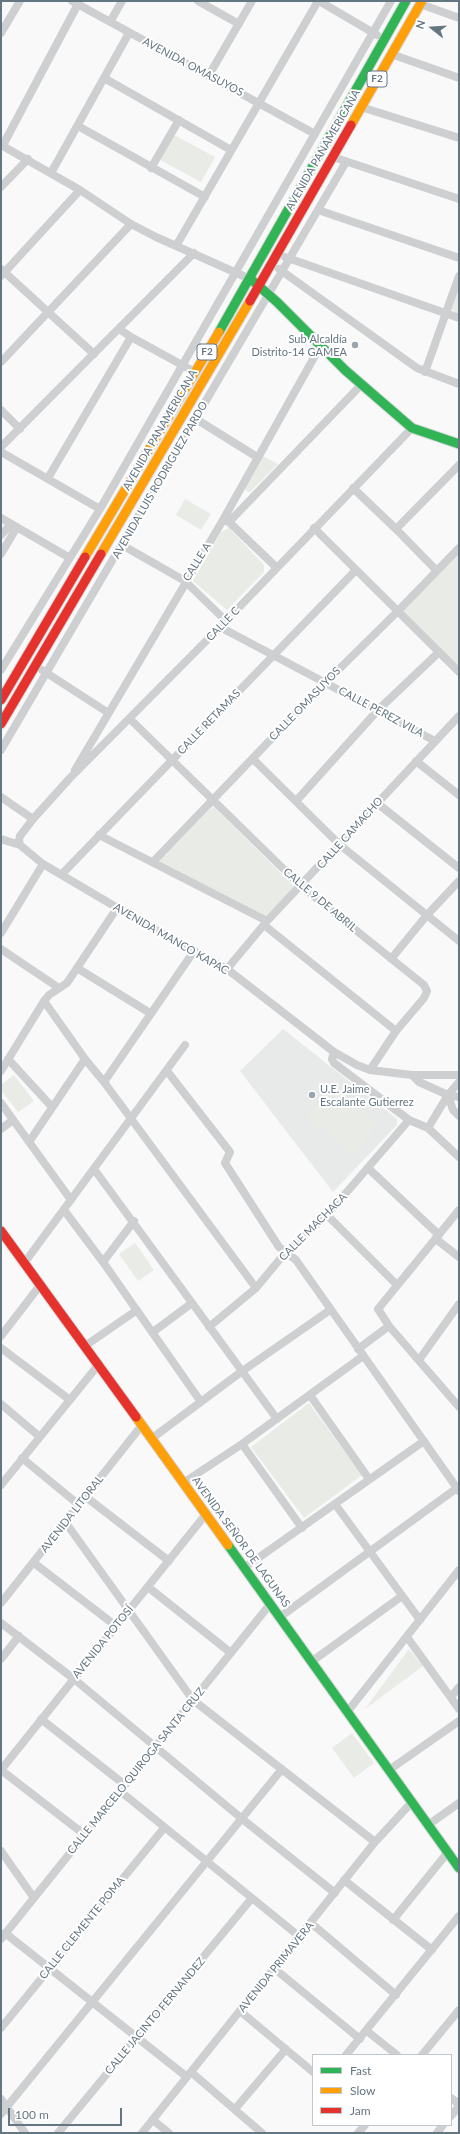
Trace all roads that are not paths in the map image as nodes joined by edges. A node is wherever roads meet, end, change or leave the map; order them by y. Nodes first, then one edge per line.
1 (20, 1) edge
2 (122, 1) edge
3 (198, 1) edge
4 (252, 1) edge
5 (319, 1) edge
6 (391, 1) edge
7 (406, 1) edge
8 (75, 3) edge
9 (421, 3) edge
10 (459, 18) edge
11 (110, 22) junction
12 (239, 24) junction
13 (373, 32) junction
14 (1, 33) edge
15 (129, 33) junction
16 (384, 40) junction
17 (391, 54) junction
18 (209, 75) junction
19 (104, 78) junction
20 (459, 78) edge
21 (259, 103) junction
22 (361, 107) junction
23 (179, 120) junction
24 (78, 126) junction
25 (315, 134) junction
26 (459, 138) edge
27 (2, 145) edge
28 (232, 150) junction
29 (332, 157) junction
30 (28, 159) junction
31 (346, 162) junction
32 (151, 168) junction
33 (51, 173) junction
34 (1, 187) edge
35 (80, 190) junction
36 (205, 197) junction
37 (459, 199) edge
38 (318, 210) junction
39 (131, 224) junction
40 (255, 239) junction
41 (176, 246) junction
42 (268, 247) junction
43 (194, 253) junction
44 (278, 253) junction
45 (459, 258) edge
46 (289, 259) junction
47 (271, 265) junction
48 (283, 271) junction
49 (236, 272) junction
50 (2, 273) edge
51 (459, 276) edge
52 (250, 279) junction
53 (259, 285) junction
54 (269, 294) junction
55 (49, 313) junction
56 (446, 314) junction
57 (459, 318) edge
58 (119, 328) junction
59 (131, 337) junction
60 (321, 345) junction
61 (94, 354) junction
62 (1, 362) edge
63 (182, 366) junction
64 (195, 372) junction
65 (426, 372) junction
66 (459, 384) edge
67 (361, 385) junction
68 (1, 410) edge
69 (196, 419) junction
70 (412, 428) junction
71 (20, 429) junction
72 (459, 444) edge
73 (1, 447) edge
74 (1, 452) edge
75 (257, 457) junction
76 (459, 465) edge
77 (48, 478) junction
78 (353, 488) junction
79 (100, 509) junction
80 (1, 518) edge
81 (226, 521) junction
82 (14, 525) junction
83 (314, 528) junction
84 (396, 529) junction
85 (1, 534) edge
86 (122, 545) junction
87 (459, 548) edge
88 (1, 554) edge
89 (70, 558) junction
90 (276, 567) junction
91 (356, 570) junction
92 (437, 572) junction
93 (185, 581) junction
94 (398, 611) junction
95 (223, 624) junction
96 (438, 653) junction
97 (273, 656) junction
98 (35, 666) junction
99 (1, 670) edge
100 (459, 672) edge
101 (46, 673) junction
102 (325, 683) junction
103 (1, 700) edge
104 (378, 710) junction
105 (107, 712) junction
106 (459, 716) edge
107 (130, 718) junction
108 (1, 724) edge
109 (435, 741) junction
110 (1, 750) edge
111 (253, 759) junction
112 (172, 760) junction
113 (416, 762) junction
114 (70, 778) junction
115 (459, 795) edge
116 (1, 797) edge
117 (213, 799) junction
118 (296, 800) junction
119 (377, 803) junction
120 (33, 819) junction
121 (99, 835) junction
122 (1, 839) edge
123 (20, 845) junction
124 (340, 845) junction
125 (153, 862) junction
126 (44, 864) junction
127 (459, 868) edge
128 (62, 874) junction
129 (459, 881) edge
130 (301, 886) junction
131 (117, 908) junction
132 (427, 915) junction
133 (265, 923) junction
134 (1, 933) edge
135 (459, 941) edge
136 (1, 950) edge
137 (194, 951) junction
138 (391, 959) junction
139 (77, 968) junction
140 (227, 969) junction
141 (59, 988) junction
142 (44, 1001) junction
143 (150, 1013) junction
144 (396, 1031) junction
145 (185, 1045) dead end
146 (334, 1052) junction
147 (8, 1059) junction
148 (85, 1059) junction
149 (370, 1070) junction
150 (1, 1071) edge
151 (167, 1071) junction
152 (412, 1075) junction
153 (459, 1075) edge
154 (104, 1082) junction
155 (459, 1082) edge
156 (448, 1095) junction
157 (459, 1097) edge
158 (1, 1103) edge
159 (52, 1108) junction
160 (459, 1116) edge
161 (131, 1119) junction
162 (13, 1120) junction
163 (409, 1120) junction
164 (428, 1128) junction
165 (1, 1129) edge
166 (29, 1142) junction
167 (459, 1157) edge
168 (368, 1168) junction
169 (94, 1169) junction
170 (71, 1200) junction
171 (64, 1210) junction
172 (459, 1210) edge
173 (327, 1215) junction
174 (134, 1221) junction
175 (2, 1235) edge
176 (437, 1237) junction
177 (285, 1253) junction
178 (459, 1257) edge
179 (25, 1262) junction
180 (103, 1262) junction
181 (41, 1284) junction
182 (397, 1285) junction
183 (256, 1288) junction
184 (192, 1303) junction
185 (459, 1304) edge
186 (137, 1310) junction
187 (330, 1310) junction
188 (389, 1326) junction
189 (209, 1327) junction
190 (153, 1332) junction
191 (1, 1336) edge
192 (85, 1346) junction
193 (1, 1348) edge
194 (361, 1352) junction
195 (419, 1360) junction
196 (99, 1364) junction
197 (241, 1372) junction
198 (310, 1395) junction
199 (70, 1400) junction
200 (201, 1402) junction
201 (458, 1403) edge
202 (1, 1404) edge
203 (277, 1419) junction
204 (142, 1425) junction
205 (40, 1436) junction
206 (151, 1439) junction
207 (424, 1441) junction
208 (242, 1444) junction
209 (22, 1458) junction
210 (369, 1479) junction
211 (183, 1483) junction
212 (1, 1485) edge
213 (458, 1489) edge
214 (86, 1497) junction
215 (335, 1504) junction
216 (80, 1505) junction
217 (206, 1514) junction
218 (66, 1523) junction
219 (302, 1528) junction
220 (370, 1551) junction
221 (169, 1561) junction
222 (34, 1563) junction
223 (244, 1568) junction
224 (459, 1570) edge
225 (148, 1587) junction
226 (402, 1596) junction
227 (271, 1603) junction
228 (1, 1604) edge
229 (129, 1611) junction
230 (280, 1617) junction
231 (420, 1620) junction
232 (1, 1623) edge
233 (116, 1626) junction
234 (19, 1636) junction
235 (407, 1638) junction
236 (231, 1653) junction
237 (1, 1659) edge
238 (311, 1662) junction
239 (74, 1679) junction
240 (459, 1687) edge
241 (451, 1697) junction
242 (193, 1700) junction
243 (459, 1709) edge
244 (348, 1710) junction
245 (41, 1719) junction
246 (459, 1721) edge
247 (155, 1748) junction
248 (282, 1769) junction
249 (1, 1770) edge
250 (389, 1770) junction
251 (122, 1788) junction
252 (412, 1802) junction
253 (459, 1803) edge
254 (241, 1818) junction
255 (428, 1825) junction
256 (164, 1828) junction
257 (85, 1835) junction
258 (375, 1842) junction
259 (1, 1851) edge
260 (448, 1852) junction
261 (206, 1861) junction
262 (459, 1868) edge
263 (344, 1880) junction
264 (335, 1893) junction
265 (34, 1898) junction
266 (252, 1898) junction
267 (459, 1916) edge
268 (393, 1920) junction
269 (311, 1923) junction
270 (3, 1936) edge
271 (300, 1937) junction
272 (432, 1950) junction
273 (50, 1968) junction
274 (275, 1969) junction
275 (396, 1995) junction
276 (92, 2002) junction
277 (459, 2010) edge
278 (240, 2012) junction
279 (1, 2028) edge
280 (366, 2031) junction
281 (137, 2037) junction
282 (360, 2039) junction
283 (286, 2050) junction
284 (347, 2054) edge
285 (396, 2054) edge
286 (423, 2054) edge
287 (312, 2071) edge
288 (189, 2074) junction
289 (1, 2099) edge
290 (459, 2105) edge
291 (7, 2107) junction
292 (235, 2109) junction
293 (1, 2114) edge
294 (452, 2115) edge
295 (153, 2120) junction
296 (24, 2133) edge
297 (58, 2133) edge
298 (142, 2133) edge
299 (169, 2133) edge
300 (262, 2133) edge

1 - 14 street
2 - 11 street
3 - 12 street
4 - 12 street
5 - 13 street
5 - 21 street
6 - 13 street, AVENIDA PANAMERICANA
7 - 16 main road, AVENIDA PANAMERICANA / F2
8 - 11 street, AVENIDA OMASUYOS
8 - 27 street
9 - 10 street
9 - 17 main road, AVENIDA PANAMERICANA / F2
11 - 15 street, AVENIDA OMASUYOS
12 - 18 street
13 - 16 street
13 - 25 street, AVENIDA PANAMERICANA
15 - 18 street, AVENIDA OMASUYOS
15 - 19 street
16 - 42 main road, AVENIDA PANAMERICANA / F2
17 - 20 street
17 - 22 main road, AVENIDA PANAMERICANA / F2
18 - 21 street, AVENIDA OMASUYOS
19 - 23 street
19 - 24 street
21 - 25 street, AVENIDA OMASUYOS
21 - 28 street
22 - 26 street
22 - 29 main road, AVENIDA PANAMERICANA / F2
23 - 28 street
23 - 32 street
24 - 32 street
24 - 33 street
25 - 40 street, AVENIDA PANAMERICANA
27 - 30 street
28 - 36 street
29 - 31 street
29 - 44 main road, AVENIDA PANAMERICANA / F2
30 - 33 street
30 - 34 street
31 - 37 street
31 - 38 street
32 - 36 street
33 - 35 street
35 - 39 street
35 - 50 street
36 - 41 street
38 - 45 street
38 - 46 street, AVENIDA LUIS RODRIGUEZ PARDO
39 - 41 street
39 - 55 street
40 - 42 street
40 - 49 street, AVENIDA PANAMERICANA
41 - 43 street
42 - 44 street
42 - 52 main road, AVENIDA PANAMERICANA / F2
43 - 49 street
43 - 58 street
44 - 46 street
44 - 47 main road, AVENIDA PANAMERICANA / F2
46 - 48 street, AVENIDA LUIS RODRIGUEZ PARDO
46 - 56 street
47 - 48 street
47 - 53 main road, AVENIDA PANAMERICANA / F2
48 - 54 street, AVENIDA LUIS RODRIGUEZ PARDO
48 - 65 street
49 - 52 street
49 - 63 street, AVENIDA PANAMERICANA
50 - 55 street
51 - 56 street
52 - 53 main road
52 - 64 main road, AVENIDA PANAMERICANA / F2
53 - 54 main road
53 - 98 main road, AVENIDA PANAMERICANA / F2
54 - 60 main road
54 - 69 street, AVENIDA LUIS RODRIGUEZ PARDO
55 - 61 street
55 - 62 street
56 - 57 street
56 - 65 street
58 - 59 street
58 - 61 street
59 - 63 street
59 - 77 street
60 - 67 main road
60 - 75 street, CALLE A
61 - 71 street
63 - 64 street
63 - 79 street, AVENIDA PANAMERICANA
64 - 103 main road, AVENIDA PANAMERICANA / F2
65 - 66 street
67 - 70 main road
67 - 81 street
68 - 71 street
69 - 75 street
69 - 86 street, AVENIDA LUIS RODRIGUEZ PARDO
70 - 72 main road
70 - 78 street, CALLE C
71 - 73 street
74 - 77 street
75 - 81 street, CALLE A
76 - 84 street
77 - 79 street
78 - 83 street, CALLE C
78 - 84 street
79 - 89 street, AVENIDA PANAMERICANA
80 - 82 street
81 - 90 street
81 - 93 street, CALLE A
82 - 85 street
82 - 88 street
82 - 89 street
83 - 90 street, CALLE C
83 - 91 street
84 - 92 street
86 - 93 street, CALLE PEREZ VILA
86 - 101 street, AVENIDA LUIS RODRIGUEZ PARDO
87 - 92 street, CALLE OMASUYOS
89 - 99 street, AVENIDA PANAMERICANA
90 - 95 street, CALLE C
91 - 94 street
91 - 97 street, CALLE RETAMAS
92 - 94 street, CALLE OMASUYOS
93 - 95 street, CALLE PEREZ VILA
93 - 105 street, CALLE A
94 - 96 street
94 - 102 street, CALLE OMASUYOS
95 - 97 street, CALLE PEREZ VILA
95 - 107 street, CALLE C
96 - 100 street
96 - 104 street
97 - 102 street, CALLE PEREZ VILA
97 - 112 street, CALLE RETAMAS
98 - 101 street
98 - 108 main road, AVENIDA PANAMERICANA / F2
101 - 105 street
101 - 110 street, AVENIDA LUIS RODRIGUEZ PARDO
102 - 104 street, CALLE PEREZ VILA
102 - 111 street, CALLE OMASUYOS
104 - 109 street, CALLE PEREZ VILA
104 - 118 street
105 - 114 street, CALLE A
106 - 109 street, CALLE CAMACHO
107 - 112 street, CALLE 9 DE ABRIL
107 - 114 street, CALLE C
109 - 113 street, CALLE CAMACHO
111 - 117 street, CALLE OMASUYOS
111 - 118 street
112 - 117 street, CALLE 9 DE ABRIL
112 - 121 street, CALLE RETAMAS
113 - 115 street
113 - 119 street, CALLE CAMACHO
114 - 120 street, CALLE C
116 - 120 street
117 - 125 street, CALLE OMASUYOS
117 - 130 street, CALLE 9 DE ABRIL
118 - 124 street
119 - 124 street, CALLE CAMACHO
119 - 127 street
120 - 123 street
121 - 125 street
121 - 128 street, CALLE RETAMAS
122 - 123 street
123 - 126 street, AVENIDA MANCO KAPAC
124 - 130 street, CALLE CAMACHO
124 - 132 street
125 - 133 street
126 - 128 street, AVENIDA MANCO KAPAC
126 - 134 street
128 - 131 street, AVENIDA MANCO KAPAC
129 - 132 street
130 - 133 street, CALLE CAMACHO
130 - 138 street, CALLE 9 DE ABRIL
131 - 137 street, AVENIDA MANCO KAPAC
131 - 139 street
132 - 135 street
132 - 138 street
133 - 140 street, CALLE CAMACHO
133 - 144 street
136 - 141 street
137 - 140 street, AVENIDA MANCO KAPAC
137 - 143 street
138 - 144 street, CALLE 9 DE ABRIL
139 - 141 street
139 - 143 street
140 - 146 street, AVENIDA MANCO KAPAC
141 - 142 street
142 - 147 street
142 - 148 street
143 - 154 street
144 - 149 street, CALLE 9 DE ABRIL
145 - 151 street
146 - 149 street
146 - 163 street, AVENIDA MANCO KAPAC
147 - 150 street
147 - 159 street
148 - 154 street
148 - 159 street
149 - 152 street
151 - 161 street
151 - 177 street
152 - 153 street
152 - 156 street
154 - 161 street
155 - 156 street
156 - 157 street
156 - 160 street
156 - 164 street
158 - 162 street
159 - 166 street
161 - 169 street
161 - 183 street
162 - 165 street
162 - 166 street
163 - 164 street, AVENIDA MANCO KAPAC
163 - 168 street, CALLE MACHACA
164 - 167 street, AVENIDA MANCO KAPAC
166 - 170 street
168 - 173 street, CALLE MACHACA
168 - 176 street
169 - 170 street
169 - 174 street
170 - 171 street
171 - 179 street
171 - 180 street
172 - 176 street
173 - 177 street, CALLE MACHACA
173 - 182 street
174 - 180 street
174 - 184 street
175 - 179 main road, AVENIDA SEÑOR DE LAGUNAS
176 - 178 street
176 - 182 street
177 - 183 street, CALLE MACHACA
177 - 187 street
179 - 181 main road, AVENIDA SEÑOR DE LAGUNAS
180 - 186 street
181 - 191 street
181 - 192 main road, AVENIDA SEÑOR DE LAGUNAS
182 - 188 street
183 - 189 street, CALLE MACHACA
184 - 189 street
184 - 190 street
185 - 195 street
186 - 190 street
186 - 192 street
187 - 194 street
187 - 197 street
188 - 194 street
188 - 195 street
189 - 197 street
190 - 200 street
192 - 196 main road, AVENIDA SEÑOR DE LAGUNAS
193 - 199 street
194 - 198 street
194 - 207 street
195 - 201 street
196 - 199 street
196 - 204 main road, AVENIDA SEÑOR DE LAGUNAS
197 - 200 street
197 - 203 street
198 - 203 street
198 - 210 street
199 - 205 street
200 - 206 street
202 - 205 street
203 - 208 street
204 - 206 main road, AVENIDA SEÑOR DE LAGUNAS
204 - 214 street, AVENIDA LITORAL
205 - 209 street
206 - 211 main road, AVENIDA SEÑOR DE LAGUNAS
207 - 210 street
207 - 213 street
208 - 211 street
208 - 219 street
209 - 212 street
209 - 216 street
210 - 215 street
211 - 217 main road, AVENIDA SEÑOR DE LAGUNAS
213 - 220 street
214 - 216 street, AVENIDA LITORAL
214 - 221 street
215 - 219 street
215 - 220 street
216 - 218 street, AVENIDA LITORAL
217 - 221 street, AVENIDA POTOSÍ
217 - 223 main road, AVENIDA SEÑOR DE LAGUNAS
218 - 222 street, AVENIDA LITORAL
218 - 229 street
219 - 223 street
220 - 226 street
220 - 230 street
221 - 225 street, AVENIDA POTOSÍ
222 - 228 street, AVENIDA LITORAL
222 - 233 street
223 - 227 main road, AVENIDA SEÑOR DE LAGUNAS
224 - 231 street
225 - 229 street, AVENIDA POTOSÍ
225 - 236 street
226 - 231 street
226 - 238 street
227 - 230 main road, AVENIDA SEÑOR DE LAGUNAS
227 - 236 street, CALLE MARCELO QUIROGA SANTA CRUZ
229 - 233 street, AVENIDA POTOSÍ
229 - 242 street
230 - 238 main road, AVENIDA SEÑOR DE LAGUNAS
231 - 235 street
232 - 234 street
233 - 239 street, AVENIDA POTOSÍ
234 - 237 street
234 - 239 street
235 - 241 street
235 - 244 street
236 - 242 street, CALLE MARCELO QUIROGA SANTA CRUZ
238 - 244 main road, AVENIDA SEÑOR DE LAGUNAS
239 - 245 street, AVENIDA POTOSÍ
239 - 247 street
240 - 241 street
241 - 243 street
242 - 247 street, CALLE MARCELO QUIROGA SANTA CRUZ
242 - 248 street
244 - 250 main road, AVENIDA SEÑOR DE LAGUNAS
245 - 249 street, AVENIDA POTOSÍ
245 - 251 street
246 - 250 street
247 - 251 street, CALLE MARCELO QUIROGA SANTA CRUZ
247 - 254 street
248 - 254 street
248 - 258 street
249 - 257 street
250 - 252 main road, AVENIDA SEÑOR DE LAGUNAS
251 - 256 street
251 - 257 street, CALLE MARCELO QUIROGA SANTA CRUZ
252 - 255 main road, AVENIDA SEÑOR DE LAGUNAS
252 - 258 street, AVENIDA PRIMAVERA
253 - 255 street
254 - 261 street
254 - 264 street
255 - 260 main road, AVENIDA SEÑOR DE LAGUNAS
256 - 261 street
256 - 273 street, CALLE CLEMENTE POMA
257 - 265 street, CALLE MARCELO QUIROGA SANTA CRUZ
258 - 263 street, AVENIDA PRIMAVERA
259 - 265 street
260 - 262 main road, AVENIDA SEÑOR DE LAGUNAS
260 - 268 street
261 - 266 street
261 - 276 street
263 - 264 street, AVENIDA PRIMAVERA
263 - 268 street
264 - 269 street, AVENIDA PRIMAVERA
265 - 270 street, CALLE MARCELO QUIROGA SANTA CRUZ
266 - 271 street
266 - 281 street, CALLE JACINTO FERNANDEZ
267 - 272 street
268 - 272 street
269 - 271 street, AVENIDA PRIMAVERA
269 - 275 street
270 - 273 street
271 - 274 street, AVENIDA PRIMAVERA
272 - 275 street
273 - 276 street
273 - 279 street, CALLE CLEMENTE POMA
274 - 278 street, AVENIDA PRIMAVERA
274 - 282 street
275 - 280 street
276 - 281 street
276 - 291 street
277 - 286 street
278 - 283 street
278 - 288 street, AVENIDA PRIMAVERA
280 - 282 street
280 - 285 street
281 - 288 street
281 - 297 street, CALLE JACINTO FERNANDEZ
282 - 284 street
283 - 287 street
283 - 292 street
288 - 292 street
288 - 295 street, AVENIDA PRIMAVERA
289 - 291 street
290 - 294 street
291 - 293 street
291 - 296 street
292 - 300 street
295 - 298 street, AVENIDA PRIMAVERA
295 - 299 street

